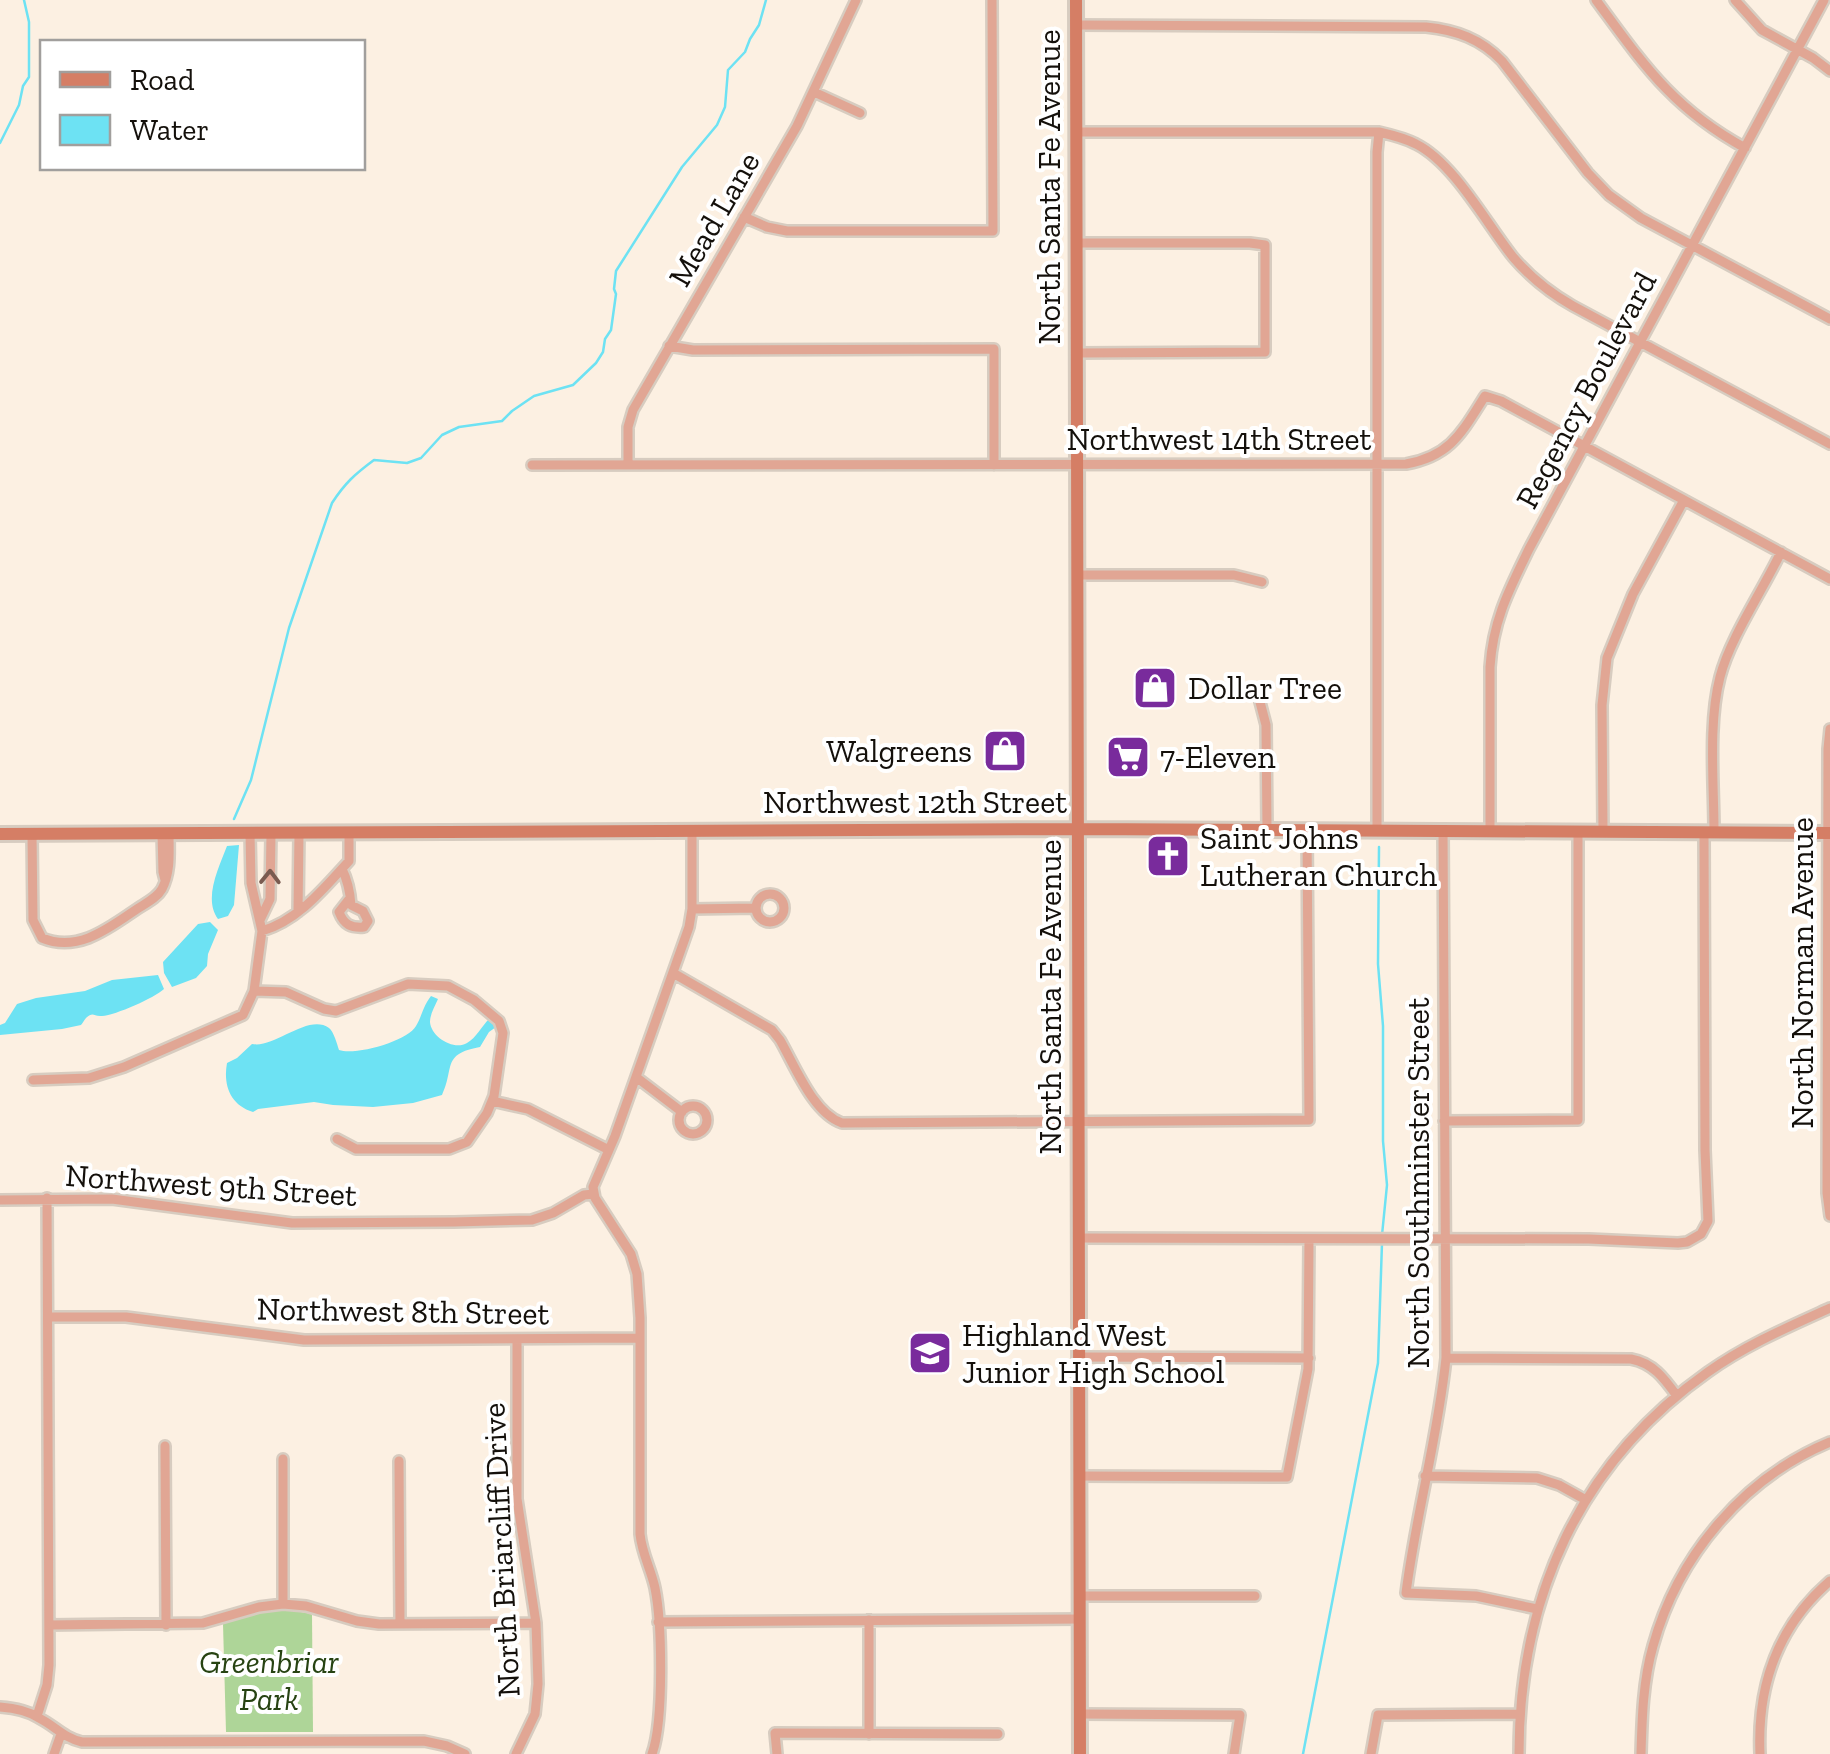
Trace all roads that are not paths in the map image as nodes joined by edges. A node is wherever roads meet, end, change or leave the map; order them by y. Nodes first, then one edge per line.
1 (856, 0) edge
2 (992, 0) edge
3 (1076, 0) edge
4 (1596, 0) edge
5 (1735, 0) edge
6 (1824, 0) edge
7 (1076, 25) junction
8 (1797, 50) junction
9 (1830, 71) edge
10 (814, 92) junction
11 (860, 113) dead end
12 (1077, 132) junction
13 (1379, 132) junction
14 (1745, 148) junction
15 (744, 217) junction
16 (1077, 243) junction
17 (1693, 246) junction
18 (1830, 319) edge
19 (1640, 342) junction
20 (669, 346) junction
21 (1077, 353) junction
22 (1830, 444) edge
23 (1584, 446) junction
24 (994, 464) junction
25 (1377, 464) junction
26 (532, 465) dead end
27 (628, 465) junction
28 (1076, 465) junction
29 (1684, 500) junction
30 (1781, 552) junction
31 (1076, 575) junction
32 (1830, 578) edge
33 (1262, 582) dead end
34 (1260, 702) dead end
35 (1830, 729) edge
36 (1077, 828) junction
37 (1266, 829) junction
38 (692, 830) junction
39 (1308, 830) junction
40 (1377, 830) junction
41 (1443, 830) junction
42 (1490, 831) junction
43 (1578, 831) junction
44 (299, 832) junction
45 (350, 832) junction
46 (1603, 832) junction
47 (1709, 832) junction
48 (166, 833) junction
49 (250, 833) junction
50 (271, 833) junction
51 (1829, 833) edge
52 (0, 834) edge
53 (32, 834) junction
54 (342, 869) junction
55 (350, 898) dead end
56 (756, 908) dead end
57 (692, 909) junction
58 (298, 912) junction
59 (260, 920) junction
60 (262, 931) junction
61 (673, 974) junction
62 (254, 990) junction
63 (636, 1077) junction
64 (33, 1080) dead end
65 (492, 1101) junction
66 (682, 1112) dead end
67 (1444, 1120) junction
68 (1078, 1121) junction
69 (337, 1139) dead end
70 (610, 1150) junction
71 (1828, 1163) edge
72 (593, 1194) junction
73 (46, 1198) junction
74 (0, 1200) edge
75 (1830, 1216) edge
76 (1078, 1238) junction
77 (1309, 1239) junction
78 (1444, 1239) junction
79 (1830, 1308) edge
80 (48, 1317) junction
81 (517, 1338) junction
82 (640, 1338) junction
83 (1078, 1357) junction
84 (1309, 1358) junction
85 (1446, 1358) junction
86 (1677, 1396) junction
87 (1830, 1442) edge
88 (166, 1446) dead end
89 (283, 1459) dead end
90 (399, 1462) dead end
91 (1079, 1476) junction
92 (1425, 1476) junction
93 (1586, 1500) junction
94 (1830, 1580) edge
95 (1080, 1596) junction
96 (1254, 1596) dead end
97 (283, 1604) junction
98 (1537, 1609) junction
99 (1080, 1619) junction
100 (869, 1620) junction
101 (536, 1622) junction
102 (658, 1622) junction
103 (166, 1624) junction
104 (400, 1624) junction
105 (49, 1625) junction
106 (0, 1707) edge
107 (1080, 1714) junction
108 (1520, 1714) junction
109 (38, 1716) junction
110 (61, 1734) junction
111 (869, 1734) junction
112 (998, 1734) dead end
113 (54, 1754) edge
114 (463, 1754) edge
115 (516, 1754) edge
116 (652, 1754) edge
117 (777, 1754) edge
118 (1080, 1754) edge
119 (1234, 1754) edge
120 (1370, 1754) edge
121 (1518, 1754) edge
122 (1641, 1754) edge
123 (1760, 1754) edge

1 - 10 street, Mead Lane
2 - 15 street
3 - 7 main road, North Santa Fe Avenue
4 - 14 street
5 - 8 street
6 - 8 street, Regency Boulevard
7 - 12 main road, North Santa Fe Avenue
7 - 17 street
8 - 9 street
8 - 14 street, Regency Boulevard
10 - 11 street
10 - 15 street, Mead Lane
12 - 13 street
12 - 16 main road, North Santa Fe Avenue
13 - 19 street
13 - 25 street
14 - 17 street, Regency Boulevard
15 - 20 street, Mead Lane
16 - 21 main road, North Santa Fe Avenue
16 - 21 street
17 - 18 street
17 - 19 street, Regency Boulevard
19 - 22 street
19 - 23 street, Regency Boulevard
20 - 24 street
20 - 27 street, Mead Lane
21 - 28 main road, North Santa Fe Avenue
23 - 25 street, Northwest 14th Street
23 - 29 street, Northwest 14th Street
23 - 42 street, Regency Boulevard
24 - 27 street, Northwest 14th Street
24 - 28 street, Northwest 14th Street
25 - 28 street, Northwest 14th Street
25 - 40 street
26 - 27 street, Northwest 14th Street
28 - 31 main road, North Santa Fe Avenue
29 - 30 street, Northwest 14th Street
29 - 46 street
30 - 32 street, Northwest 14th Street
30 - 47 street
31 - 33 street
31 - 36 main road, North Santa Fe Avenue
34 - 37 street
35 - 51 street, North Norman Avenue
36 - 37 main road, Northwest 12th Street
36 - 38 main road, Northwest 12th Street
36 - 68 main road, North Santa Fe Avenue
37 - 39 main road, Northwest 12th Street
38 - 45 main road, Northwest 12th Street
38 - 57 street
39 - 40 main road, Northwest 12th Street
39 - 68 street
40 - 41 main road, Northwest 12th Street
41 - 42 main road, Northwest 12th Street
41 - 67 street, North Southminster Street
42 - 43 main road, Northwest 12th Street
43 - 46 main road, Northwest 12th Street
43 - 67 street
44 - 45 main road, Northwest 12th Street
44 - 50 main road, Northwest 12th Street
44 - 58 street
45 - 54 street
46 - 47 main road, Northwest 12th Street
47 - 51 main road, Northwest 12th Street
47 - 78 street
48 - 49 main road, Northwest 12th Street
48 - 53 main road, Northwest 12th Street
48 - 53 street
49 - 50 main road, Northwest 12th Street
49 - 59 street
59 -> 50 street
51 - 71 street, North Norman Avenue
52 - 53 main road, Northwest 12th Street
54 - 55 street
54 - 58 street
56 - 57 street
57 - 61 street
58 - 60 street
59 - 60 street
60 - 62 street
61 - 63 street
61 - 68 street
62 - 64 street
62 - 65 street
63 - 66 street
63 - 70 street
65 - 69 street
65 - 70 street
67 - 78 street, North Southminster Street
68 - 76 main road, North Santa Fe Avenue
70 - 72 street
71 - 75 street, North Norman Avenue
72 - 73 street, Northwest 9th Street
72 - 82 street
73 - 74 street, Northwest 9th Street
73 - 80 street
76 - 77 street
76 - 83 main road, North Santa Fe Avenue
77 - 78 street
77 - 84 street
78 - 85 street, North Southminster Street
79 - 86 street
80 - 81 street, Northwest 8th Street
80 - 105 street
81 - 82 street, Northwest 8th Street
81 - 101 street, North Briarcliff Drive
82 - 102 street
83 - 84 street
83 - 91 main road, North Santa Fe Avenue
84 - 91 street
85 - 86 street
85 - 92 street, North Southminster Street
86 - 93 street
87 - 122 street
88 - 103 street
89 - 97 street
90 - 104 street
91 - 95 main road, North Santa Fe Avenue
92 - 93 street
92 - 98 street, North Southminster Street
93 - 98 street
94 - 123 street
95 - 96 street
95 - 99 main road, North Santa Fe Avenue
97 - 103 street
97 - 104 street
98 - 108 street
99 - 100 street
99 - 107 main road, North Santa Fe Avenue
100 - 102 street
100 - 111 street
101 - 104 street
101 - 115 street, North Briarcliff Drive
102 - 116 street
103 - 105 street
105 - 109 street
106 - 109 street
107 - 118 main road, North Santa Fe Avenue
107 - 119 street
108 - 120 street
108 - 121 street
109 - 110 street
110 - 113 street
110 - 114 street
111 - 112 street
111 - 117 street

